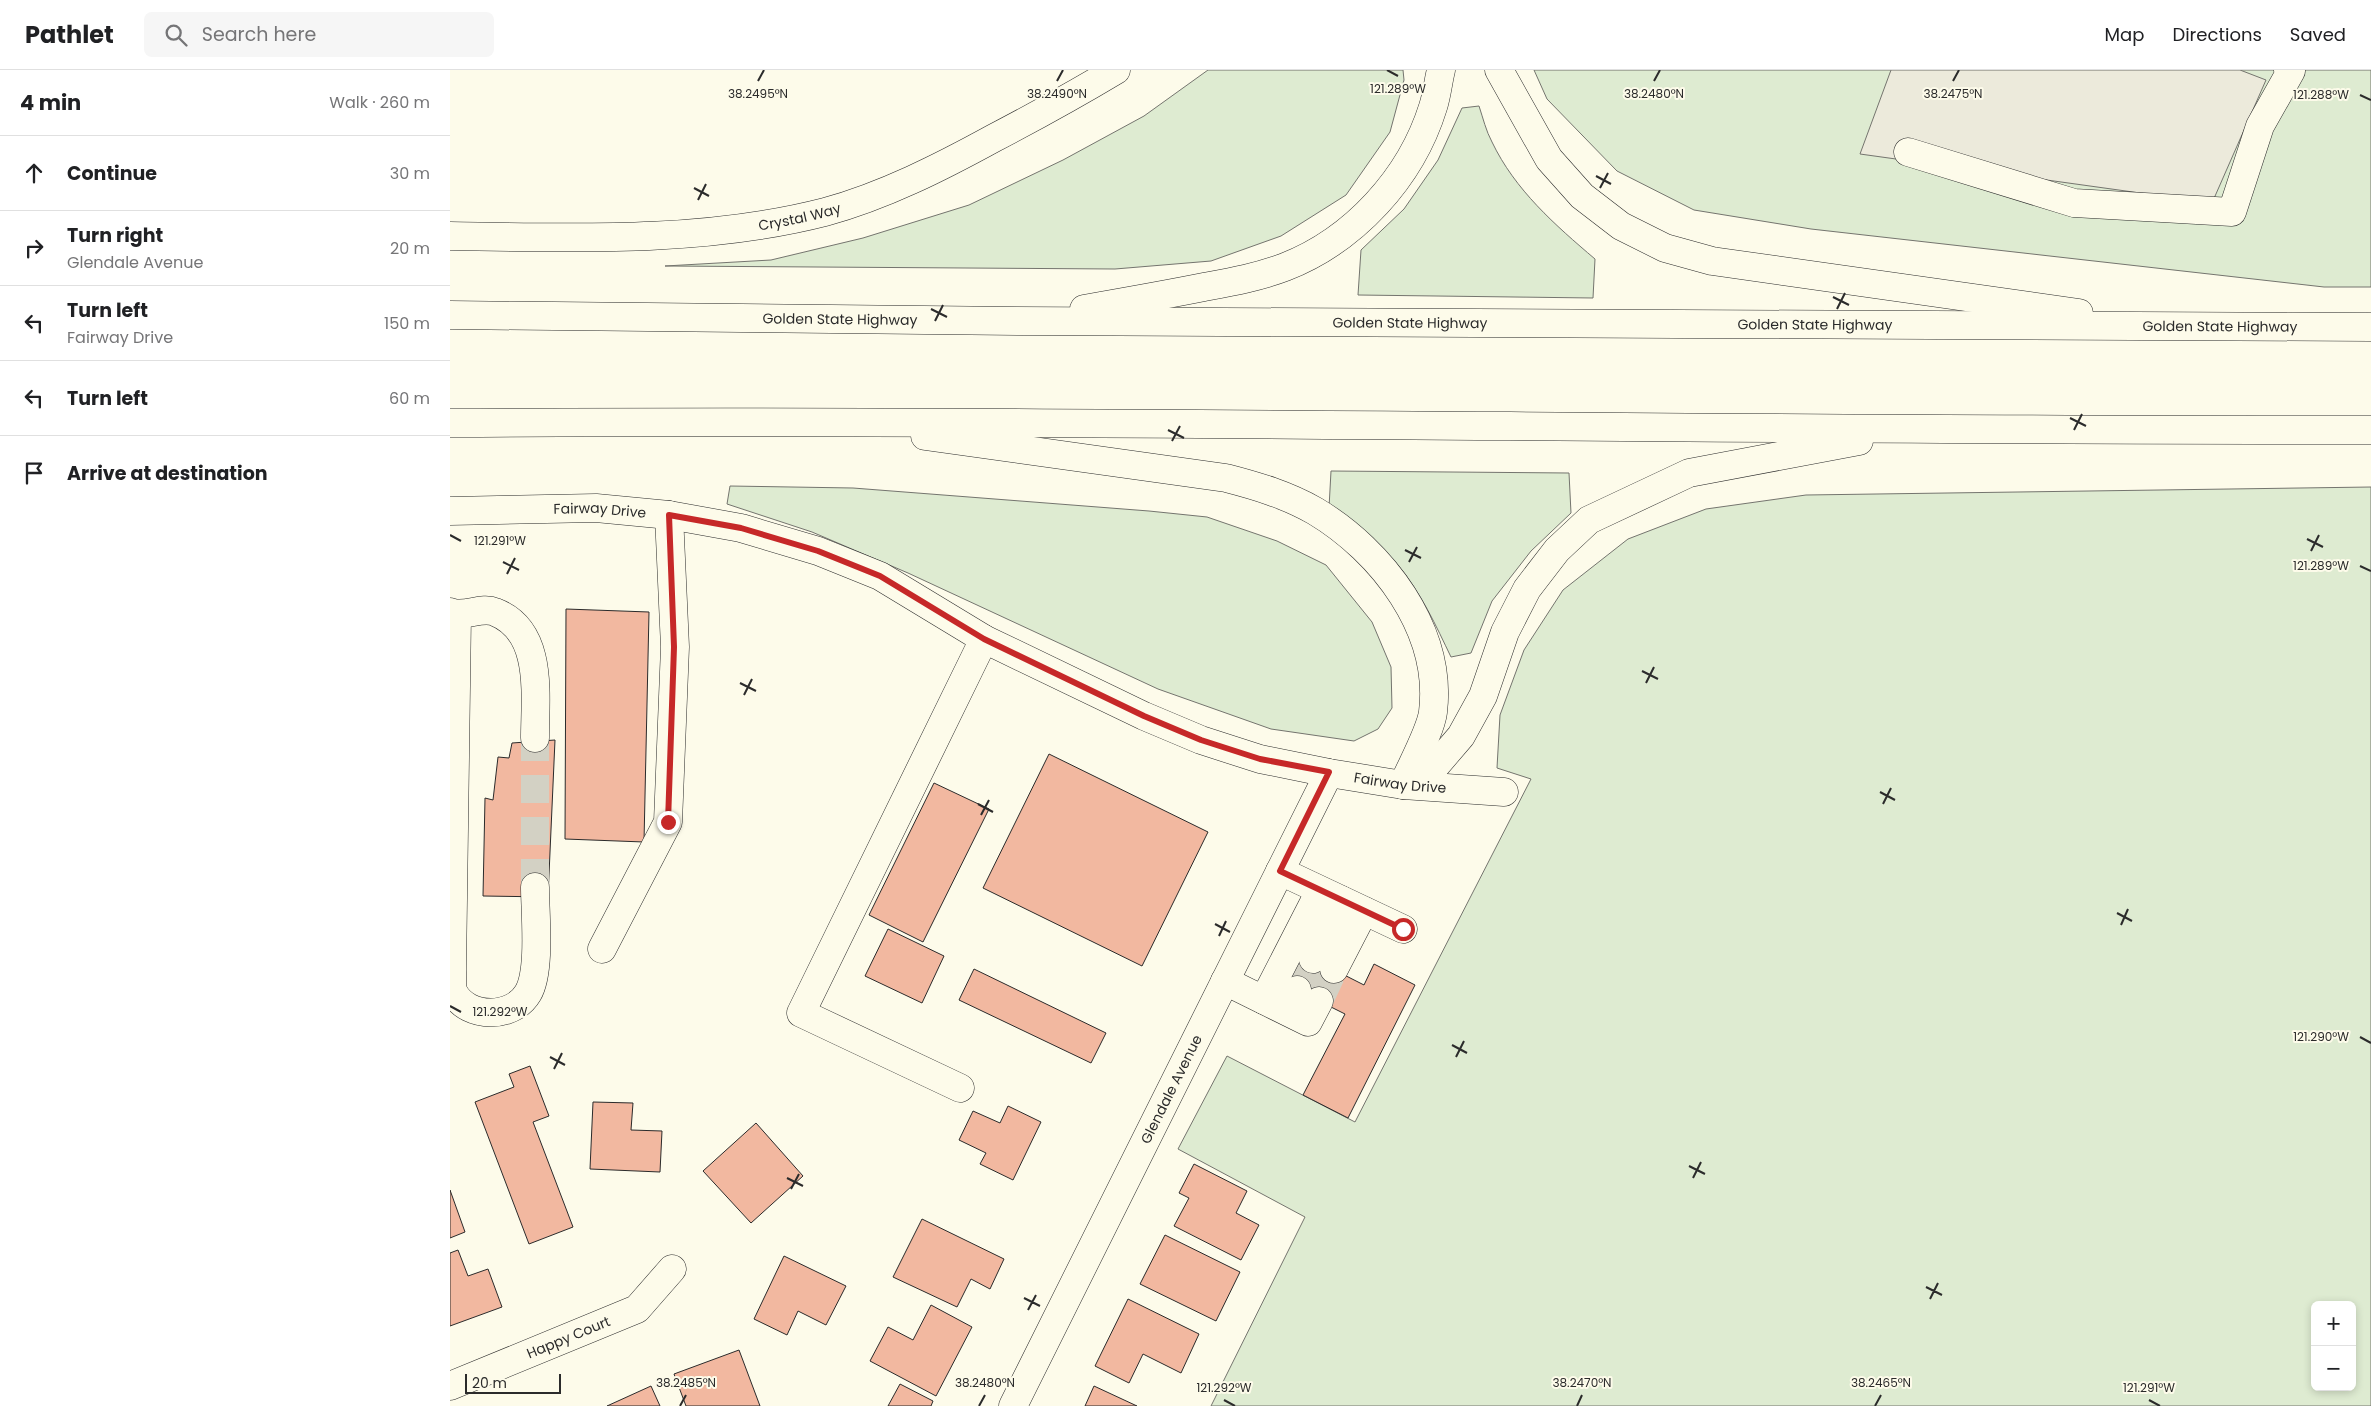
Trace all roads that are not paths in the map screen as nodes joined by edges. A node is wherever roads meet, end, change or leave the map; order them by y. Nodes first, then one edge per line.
1 (1116, 70) edge
2 (1441, 70) edge
3 (1499, 70) edge
4 (2288, 70) edge
5 (1908, 152) dead end
6 (450, 236) edge
7 (450, 315) edge
8 (1017, 321) junction
9 (2182, 328) junction
10 (2371, 328) edge
11 (817, 421) junction
12 (450, 423) edge
13 (1921, 429) junction
14 (2371, 430) edge
15 (450, 511) edge
16 (669, 515) junction
17 (454, 613) edge
18 (984, 639) junction
19 (535, 738) tunnel mouth
20 (1329, 772) junction
21 (1411, 785) junction
22 (1504, 792) dead end
23 (1280, 871) junction
24 (535, 887) tunnel mouth
25 (1342, 901) junction
26 (1403, 929) dead end
27 (602, 948) dead end
28 (1324, 964) tunnel mouth
29 (1225, 981) junction
30 (960, 1088) dead end
31 (672, 1269) dead end
32 (450, 1386) edge
33 (1013, 1406) edge

1 - 6 main road, Crystal Way
2 - 8 main road
3 - 9 main road
4 - 5 main road
7 - 8 main road, Golden State Highway
8 - 9 main road, Golden State Highway
9 - 10 main road, Golden State Highway
11 - 12 main road
11 - 13 main road
11 - 21 main road
13 - 14 main road
13 - 21 main road
15 - 16 main road, Fairway Drive
16 - 18 main road, Fairway Drive
16 - 27 main road
17 - 19 main road
17 - 24 main road
18 - 20 main road, Fairway Drive
18 - 30 main road
20 - 21 main road, Fairway Drive
20 - 23 main road, Glendale Avenue
21 - 22 main road, Fairway Drive
23 - 25 main road
23 - 29 main road, Glendale Avenue
25 - 26 main road
25 - 28 main road
25 - 29 main road
29 - 33 main road, Glendale Avenue
31 - 32 main road, Happy Court

